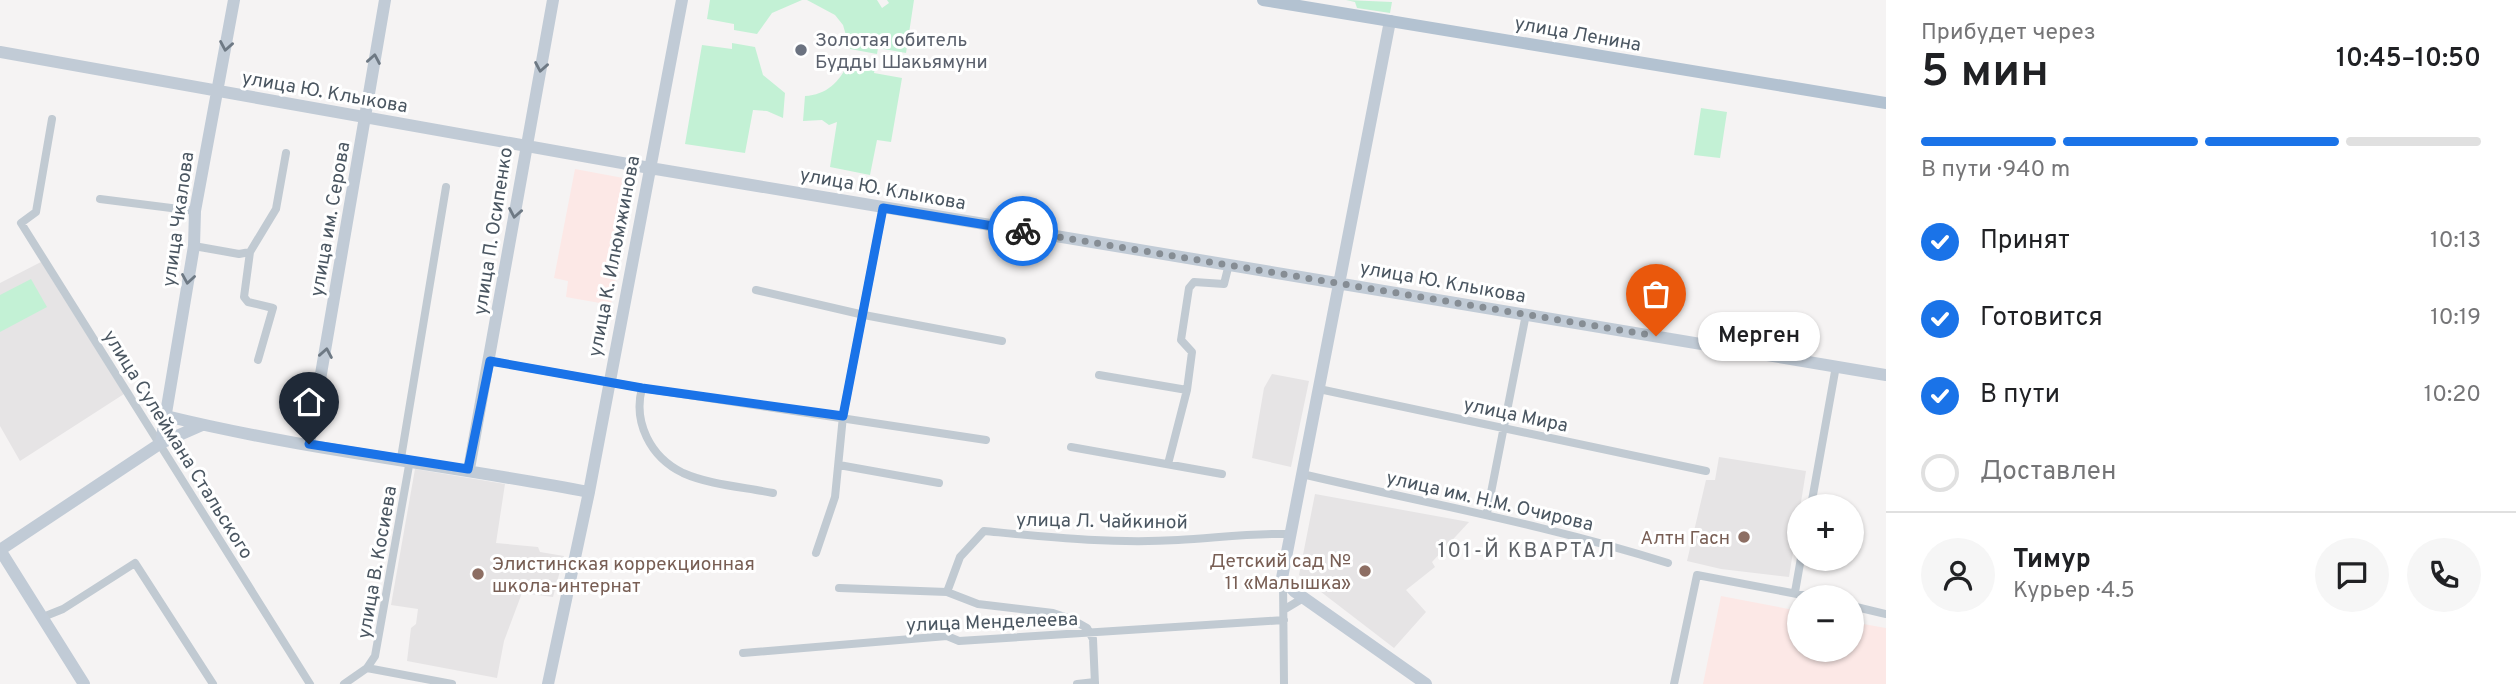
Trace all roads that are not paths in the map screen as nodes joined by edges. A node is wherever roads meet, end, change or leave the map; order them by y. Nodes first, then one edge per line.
1 (234, 0) edge
2 (385, 0) edge
3 (552, 0) edge
4 (682, 0) edge
5 (1263, 0) edge
6 (1390, 21) junction
7 (0, 52) edge
8 (218, 91) junction
9 (1886, 103) edge
10 (364, 118) junction
11 (52, 119) dead end
12 (526, 146) junction
13 (286, 153) dead end
14 (650, 168) junction
15 (446, 187) dead end
16 (100, 199) dead end
17 (883, 208) junction
18 (195, 211) junction
19 (194, 246) junction
20 (250, 253) junction
21 (1229, 264) junction
22 (1339, 283) junction
23 (756, 290) dead end
24 (1526, 314) junction
25 (864, 315) junction
26 (1002, 341) dead end
27 (258, 360) dead end
28 (490, 361) junction
29 (1836, 366) junction
30 (1099, 374) dead end
31 (1886, 375) edge
32 (608, 381) junction
33 (642, 388) junction
34 (1319, 389) junction
35 (1187, 390) junction
36 (166, 416) junction
37 (843, 416) junction
38 (202, 425) junction
39 (1505, 428) junction
40 (986, 440) dead end
41 (161, 443) junction
42 (309, 444) junction
43 (1071, 447) dead end
44 (405, 459) junction
45 (1168, 464) junction
46 (839, 465) junction
47 (468, 469) junction
48 (1706, 471) dead end
49 (1222, 474) dead end
50 (1302, 474) junction
51 (939, 483) dead end
52 (589, 492) junction
53 (773, 493) dead end
54 (1813, 494) edge
55 (1487, 513) junction
56 (1291, 534) junction
57 (0, 550) edge
58 (816, 553) dead end
59 (1668, 563) dead end
60 (1282, 578) junction
61 (839, 588) dead end
62 (1787, 591) edge
63 (947, 592) junction
64 (1306, 597) junction
65 (1285, 609) junction
66 (1864, 609) edge
67 (1886, 614) edge
68 (43, 617) junction
69 (1284, 620) junction
70 (1088, 632) junction
71 (743, 653) dead end
72 (367, 668) junction
73 (1095, 683) edge
74 (84, 684) edge
75 (213, 684) edge
76 (310, 684) edge
77 (344, 684) edge
78 (452, 684) edge
79 (548, 684) edge
80 (1077, 684) edge
81 (1284, 684) edge
82 (1426, 684) edge
83 (1674, 684) edge

1 -> 8 main road, улица Чкалова
10 -> 2 main road, улица им. Серова
3 -> 12 main road, улица П. Осипенко
4 - 14 main road, улица К. Илюмжинова
5 - 6 main road, улица Ленина
6 - 9 main road, улица Ленина
6 - 22 main road
7 - 8 main road, улица Ю. Клыкова
8 - 10 main road, улица Ю. Клыкова
8 - 18 main road, улица Чкалова
10 - 12 main road, улица Ю. Клыкова
42 -> 10 main road, улица им. Серова
11 - 41 street, улица Сулеймана Стальского
12 - 14 main road, улица Ю. Клыкова
12 -> 28 main road, улица П. Осипенко
13 - 20 street
14 - 17 main road, улица Ю. Клыкова
14 - 32 main road, улица К. Илюмжинова
15 - 44 street
16 - 18 street
17 - 21 main road, улица Ю. Клыкова
17 - 25 street
18 - 19 main road, улица Чкалова
19 - 20 street
19 -> 36 main road, улица Чкалова
20 - 27 street
21 - 22 main road, улица Ю. Клыкова
21 - 35 street
22 - 24 main road, улица Ю. Клыкова
22 - 34 main road
23 - 25 street
24 - 29 main road, улица Ю. Клыкова
24 - 39 street
25 - 26 street
25 - 37 street
28 - 32 street
28 - 47 main road, улица П. Осипенко
29 - 31 main road, улица Ю. Клыкова
29 - 54 street
30 - 35 street
32 - 33 street
32 - 52 main road, улица К. Илюмжинова
33 - 37 street
33 - 53 street
34 - 39 street, улица Мира
34 - 50 main road
35 - 45 street
36 - 38 main road
36 - 41 main road, улица Чкалова
37 - 40 street
37 - 46 street
38 - 41 main road
38 - 42 main road
39 - 48 street, улица Мира
39 - 55 street
41 - 57 main road
41 - 76 street, улица Сулеймана Стальского
42 - 44 main road
43 - 45 street
44 - 47 main road
44 - 72 street, улица В. Косиева
45 - 49 street
46 - 51 street
46 - 58 street
47 - 52 main road
50 - 55 street, улица им. Н.М. Очирова
50 - 56 main road
52 - 79 main road, улица К. Илюмжинова
55 - 59 street, улица им. Н.М. Очирова
56 - 60 main road
56 - 63 street, улица Л. Чайкиной
57 - 68 main road
60 - 64 main road
60 - 65 street
61 - 63 street
62 - 83 street
63 - 70 street
64 - 65 street
64 - 82 main road
65 - 69 street
66 - 67 street
68 - 74 main road
68 - 75 street
69 - 70 street, улица Менделеева
69 - 81 street
70 - 71 street, улица Менделеева
70 - 73 street
72 - 77 street, улица В. Косиева
72 - 78 street, улица В. Косиева
73 - 80 street

